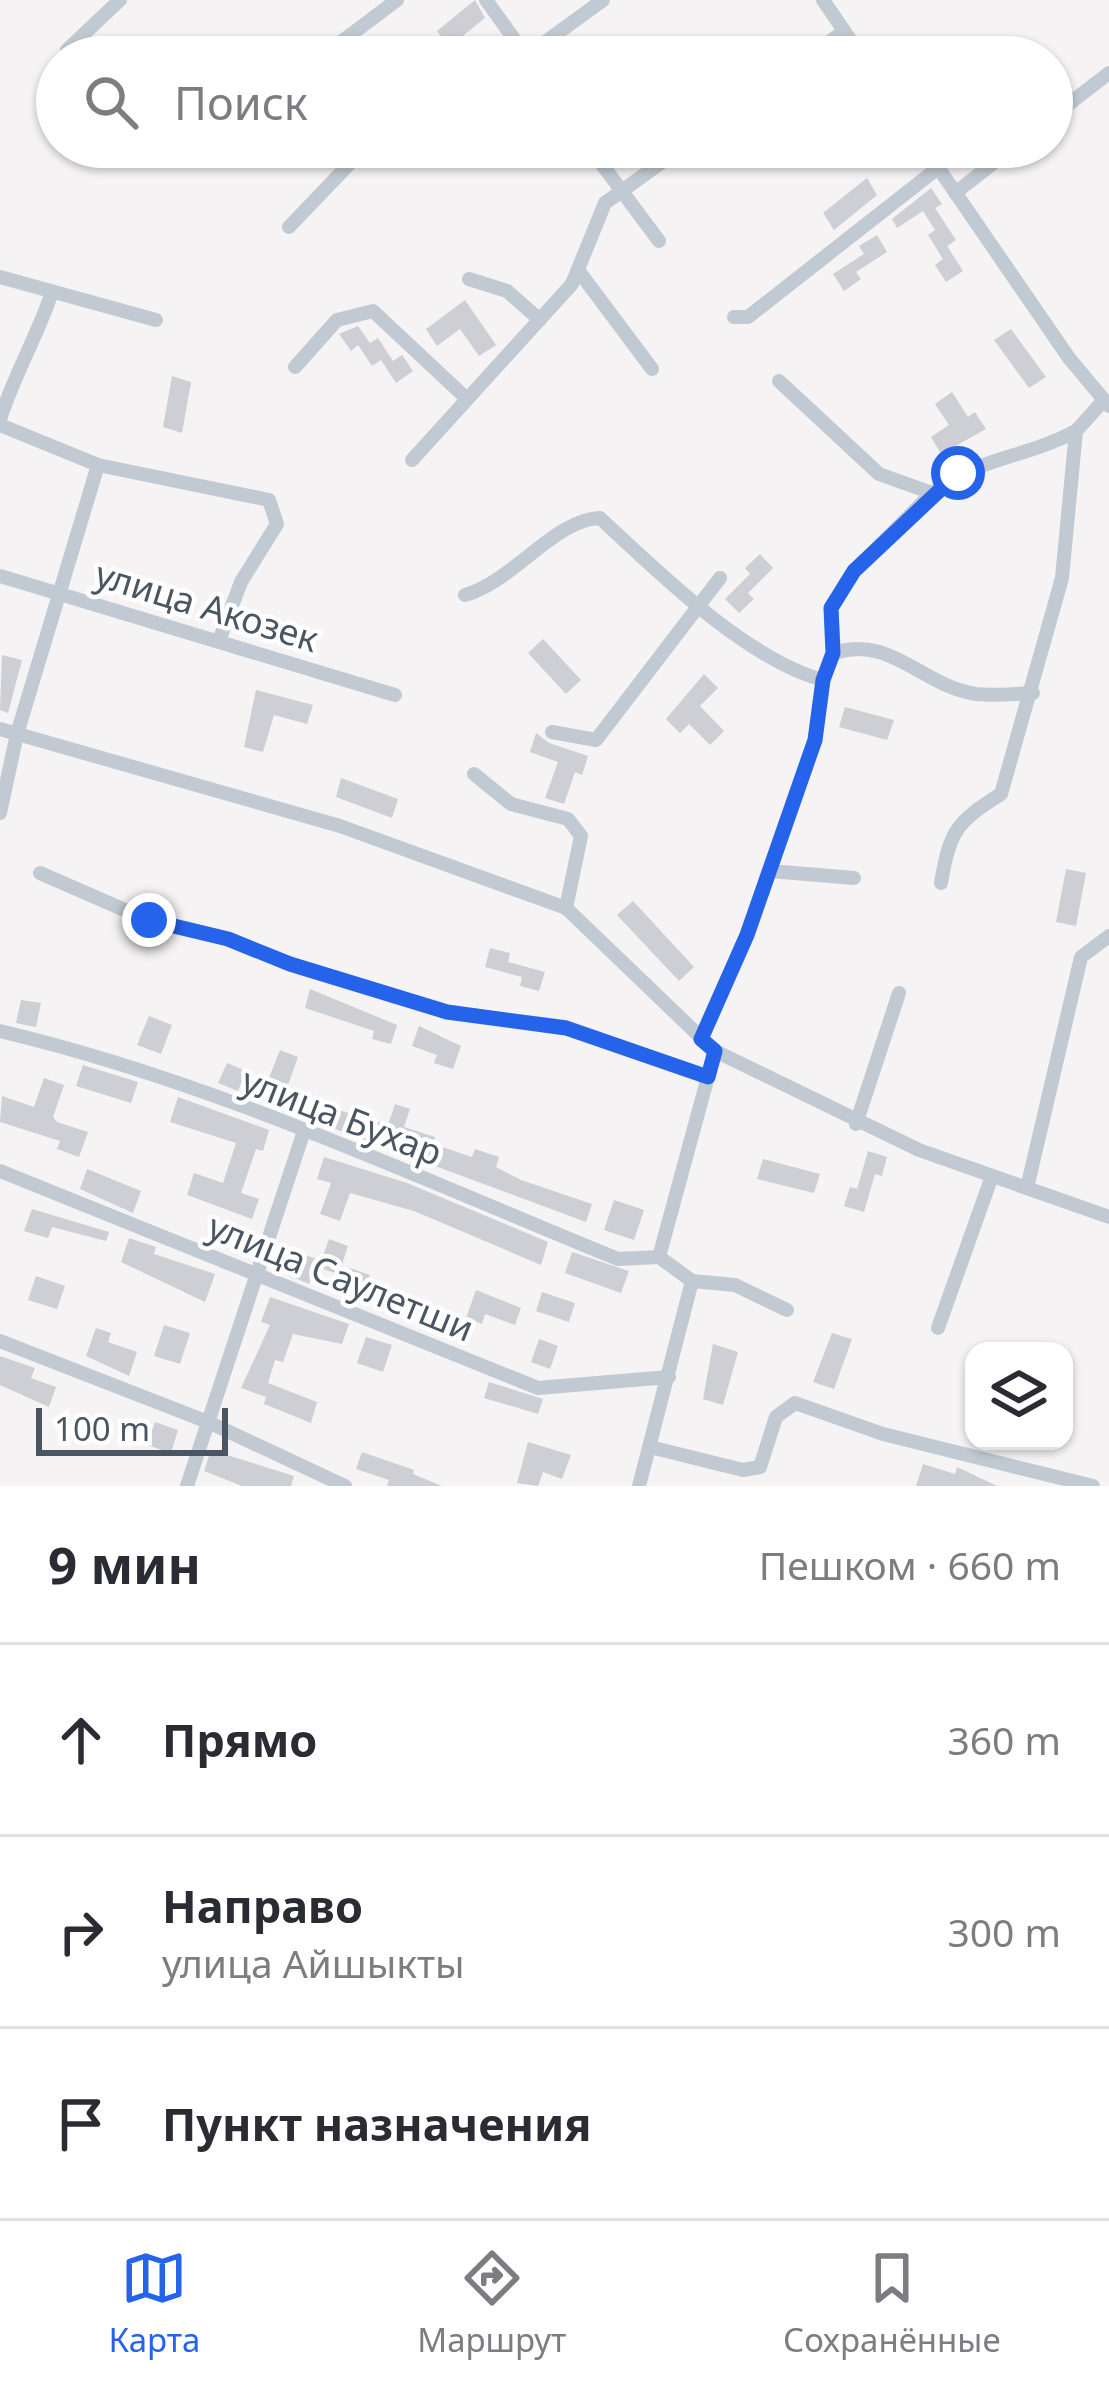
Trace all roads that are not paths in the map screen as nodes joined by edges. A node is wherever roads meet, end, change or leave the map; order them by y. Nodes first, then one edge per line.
1 (120, 0) edge
2 (397, 0) edge
3 (486, 0) edge
4 (603, 0) edge
5 (823, 0) edge
6 (844, 31) junction
7 (82, 36) edge
8 (349, 36) edge
9 (512, 36) edge
10 (555, 36) edge
11 (837, 36) edge
12 (847, 36) edge
13 (1109, 73) edge
14 (1073, 101) edge
15 (345, 168) edge
16 (603, 168) edge
17 (654, 168) edge
18 (938, 168) joint
19 (987, 168) edge
20 (620, 192) junction
21 (955, 193) junction
22 (289, 226) dead end
23 (659, 241) dead end
24 (578, 270) junction
25 (0, 278) edge
26 (469, 279) dead end
27 (52, 292) junction
28 (734, 317) dead end
29 (156, 320) dead end
30 (539, 320) junction
31 (295, 368) dead end
32 (652, 369) dead end
33 (779, 381) dead end
34 (467, 399) junction
35 (1107, 403) edge
36 (0, 422) edge
37 (1076, 431) junction
38 (412, 460) dead end
39 (98, 465) junction
40 (932, 493) junction
41 (0, 576) edge
42 (720, 578) dead end
43 (59, 593) junction
44 (465, 595) dead end
45 (700, 603) junction
46 (220, 638) junction
47 (833, 653) junction
48 (823, 680) junction
49 (395, 694) dead end
50 (1034, 694) junction
51 (0, 729) edge
52 (553, 732) dead end
53 (17, 734) junction
54 (474, 774) dead end
55 (0, 813) edge
56 (770, 871) junction
57 (40, 874) dead end
58 (854, 878) dead end
59 (941, 883) dead end
60 (566, 908) junction
61 (1109, 936) edge
62 (899, 992) dead end
63 (0, 1031) edge
64 (701, 1039) junction
65 (715, 1051) junction
66 (708, 1077) junction
67 (856, 1124) junction
68 (304, 1131) junction
69 (0, 1171) edge
70 (992, 1176) junction
71 (1028, 1188) junction
72 (1109, 1217) edge
73 (659, 1257) junction
74 (257, 1275) junction
75 (692, 1281) junction
76 (787, 1310) dead end
77 (938, 1328) dead end
78 (0, 1341) edge
79 (669, 1377) junction
80 (208, 1422) junction
81 (650, 1447) junction
82 (187, 1486) edge
83 (345, 1486) edge
84 (639, 1486) edge
85 (1093, 1486) edge

1 - 7 street
2 - 8 street
3 - 9 street
4 - 10 street
5 - 6 street
6 - 11 street
6 - 12 street
13 - 14 street
15 - 22 street
16 - 20 street
17 - 20 street
18 - 21 street
18 - 28 street
19 - 21 street
20 - 23 street
20 - 24 street
21 - 35 street
24 - 30 street
24 - 32 street
25 - 27 street
26 - 30 street
27 - 29 street
27 - 36 street
30 - 34 street
31 - 34 street
33 - 40 street
34 - 38 street
35 - 37 street
36 - 39 street
37 - 40 street
37 - 50 street
39 - 43 street
39 - 46 street
40 - 47 street
41 - 43 street, улица Акозек
42 - 45 street
43 - 46 street, улица Акозек
43 - 53 street
44 - 45 street
45 - 48 street
45 - 52 street
46 - 49 street, улица Акозек
47 - 48 street
47 - 50 street
48 - 56 street
50 - 59 street
51 - 53 street
53 - 55 street
53 - 60 street
54 - 60 street
56 - 58 street
56 - 64 street
57 - 66 street
60 - 64 street
61 - 71 street
62 - 67 street
63 - 68 street, улица Бухар
64 - 65 street
65 - 66 street
65 - 67 street
66 - 73 street
67 - 70 street
68 - 73 street, улица Бухар
68 - 74 street
69 - 74 street, улица Саулетши
70 - 71 street
70 - 77 street
71 - 72 street
73 - 75 street
74 - 79 street, улица Саулетши
74 - 80 street
75 - 76 street
75 - 79 street
78 - 80 street
79 - 81 street
80 - 82 street
80 - 83 street
81 - 84 street
81 - 85 street

